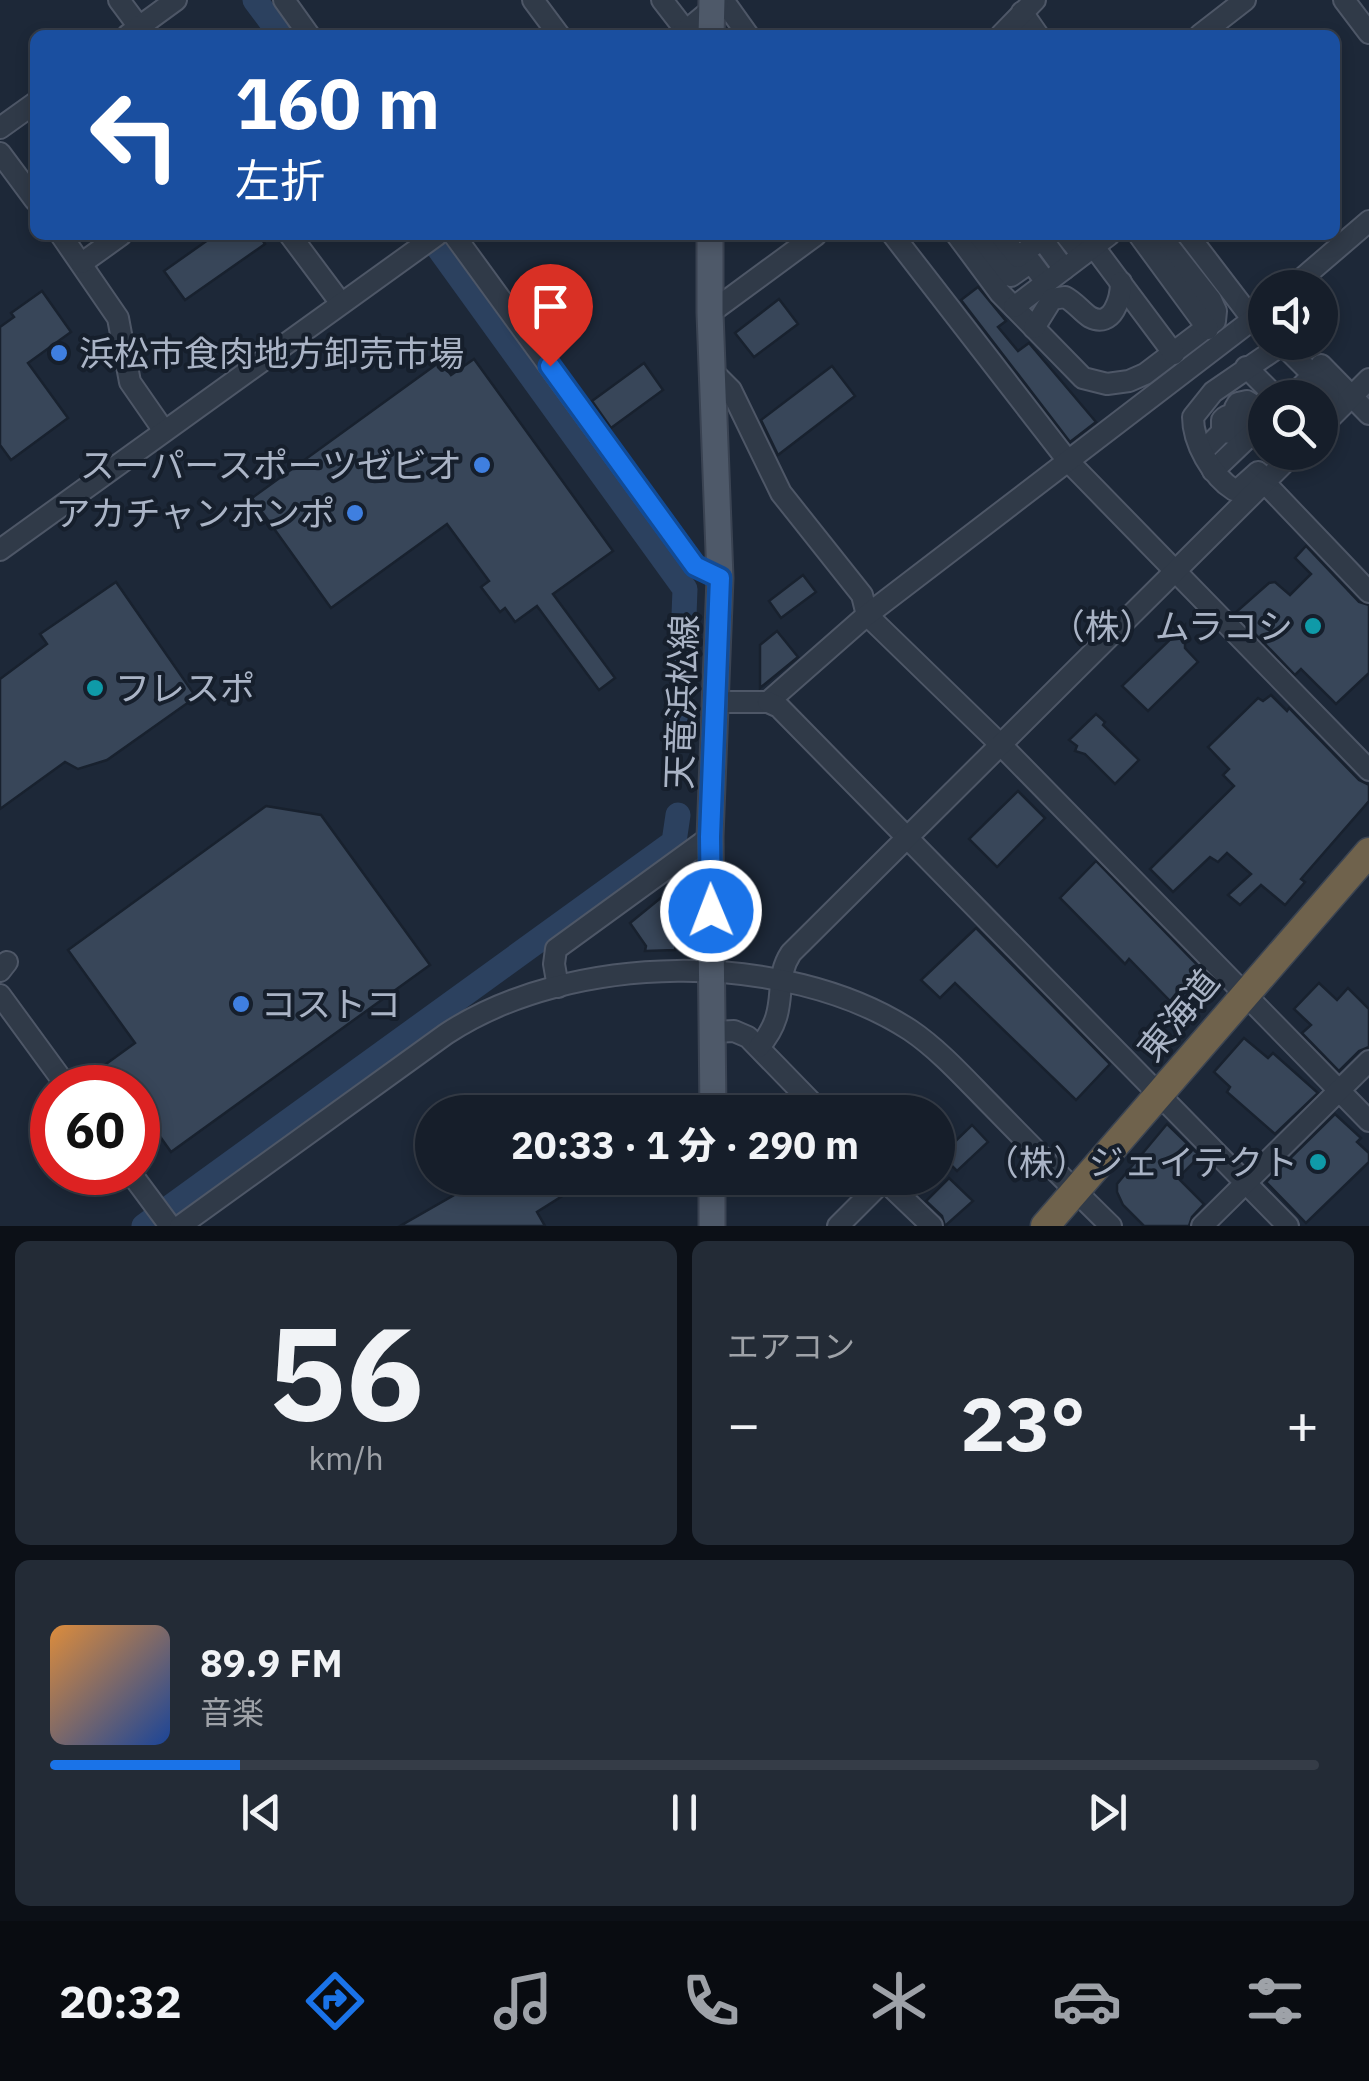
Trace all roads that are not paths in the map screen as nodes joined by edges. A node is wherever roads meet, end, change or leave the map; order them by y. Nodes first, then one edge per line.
1 (119, 0) edge
2 (176, 0) edge
3 (284, 0) edge
4 (533, 0) edge
5 (662, 0) edge
6 (1244, 0) edge
7 (1344, 0) edge
8 (1029, 6) edge
9 (707, 16) edge
10 (136, 30) edge
11 (139, 30) edge
12 (305, 30) edge
13 (555, 30) edge
14 (737, 30) edge
15 (1005, 30) edge
16 (1036, 30) edge
17 (1206, 30) edge
18 (1369, 33) edge
19 (30, 107) edge
20 (0, 128) edge
21 (0, 153) edge
22 (30, 193) edge
23 (1369, 220) edge
24 (65, 240) edge
25 (115, 240) edge
26 (294, 240) edge
27 (430, 240) edge
28 (458, 240) edge
29 (710, 240) edge
30 (809, 240) edge
31 (897, 240) edge
32 (985, 240) edge
33 (1037, 240) edge
34 (1042, 240) edge
35 (1143, 240) edge
36 (1163, 240) edge
37 (1192, 240) edge
38 (1093, 243) edge
39 (82, 264) junction
40 (1064, 269) junction
41 (1312, 270) edge
42 (1046, 282) junction
43 (1121, 282) junction
44 (340, 302) junction
45 (1014, 307) junction
46 (1248, 311) edge
47 (710, 313) junction
48 (1248, 319) edge
49 (1212, 320) junction
50 (1248, 324) edge
51 (1034, 328) junction
52 (1174, 354) junction
53 (1317, 360) edge
54 (1246, 367) junction
55 (712, 372) junction
56 (1313, 375) junction
57 (1369, 379) edge
58 (1251, 380) edge
59 (1308, 380) edge
60 (1318, 380) edge
61 (1248, 393) edge
62 (1352, 396) junction
63 (1207, 398) junction
64 (1248, 405) edge
65 (1338, 410) edge
66 (1369, 414) edge
67 (164, 430) junction
68 (1248, 437) edge
69 (1203, 451) junction
70 (1068, 460) junction
71 (1213, 470) junction
72 (1259, 470) edge
73 (1278, 470) edge
74 (1265, 483) junction
75 (0, 550) edge
76 (1178, 571) junction
77 (720, 578) junction
78 (1369, 592) edge
79 (867, 614) junction
80 (716, 702) junction
81 (768, 702) junction
82 (1001, 745) junction
83 (1369, 770) edge
84 (710, 837) junction
85 (908, 840) junction
86 (1369, 852) edge
87 (712, 972) junction
88 (783, 980) junction
89 (558, 987) junction
90 (1244, 993) junction
91 (0, 996) edge
92 (713, 1032) junction
93 (759, 1047) junction
94 (1369, 1061) edge
95 (51, 1065) edge
96 (1339, 1092) junction
97 (712, 1095) edge
98 (805, 1095) edge
99 (1161, 1095) junction
100 (1369, 1121) edge
101 (1246, 1183) junction
102 (1075, 1190) junction
103 (148, 1195) edge
104 (712, 1195) edge
105 (867, 1195) edge
106 (900, 1195) edge
107 (168, 1220) edge
108 (712, 1226) edge
109 (838, 1226) edge
110 (932, 1226) edge
111 (1045, 1226) edge
112 (1111, 1226) edge
113 (1202, 1226) edge
114 (1288, 1226) edge

1 - 10 street
2 - 11 street
3 - 12 street
4 - 13 street
5 - 9 street
6 - 17 street
7 - 18 street
8 - 15 street
8 - 16 street
9 - 14 street
19 - 20 street
21 - 22 street
23 - 41 street
24 - 39 street
25 - 39 street
26 - 44 street
27 - 44 street
28 - 77 street
29 - 47 main road, 天竜浜松線
30 - 47 street
31 - 70 street
32 - 33 street
32 - 42 street
32 - 45 street
34 - 40 street
35 - 49 street
36 - 49 street
37 - 46 street
38 - 40 street
38 - 43 street
39 - 67 street
40 - 42 street
42 - 45 street
43 - 51 street
43 - 52 street
44 - 67 street
45 - 51 street
47 - 55 main road, 天竜浜松線
48 - 49 street
49 - 52 street
50 - 70 street
51 - 52 street
53 - 62 street
54 - 56 street
54 - 58 street
54 - 63 street
55 - 77 main road, 天竜浜松線
55 - 79 street
56 - 59 street
56 - 60 street
57 - 62 street
61 - 63 street
62 - 65 street
62 - 66 street
63 - 69 street
64 - 69 street
67 - 75 street
68 - 71 street
69 - 71 street
70 - 76 street
70 - 79 street
71 - 72 street
73 - 74 street
74 - 76 street
74 - 78 street
76 - 82 street
76 - 83 street
77 - 80 main road, 天竜浜松線
79 - 81 street
79 - 82 street
80 - 81 street
80 - 84 main road, 天竜浜松線
81 - 85 street
82 - 85 street
82 - 90 street
84 - 87 main road, 天竜浜松線
84 - 89 street
85 - 88 street
85 - 99 street
86 - 90 highway, 東海道
87 - 88 street
87 - 89 street
87 - 92 main road, 天竜浜松線
88 - 93 street
88 - 102 street
89 - 107 street
90 - 96 street
90 - 99 highway, 東海道
91 - 95 street
92 - 93 street
92 - 97 main road, 天竜浜松線
93 - 98 street
94 - 96 street
96 - 100 street
96 - 101 street
99 - 101 street
99 - 102 highway, 東海道
101 - 113 street
101 - 114 street
102 - 111 highway, 東海道
102 - 112 street
103 - 107 street
104 - 108 main road
105 - 109 street
106 - 110 street

